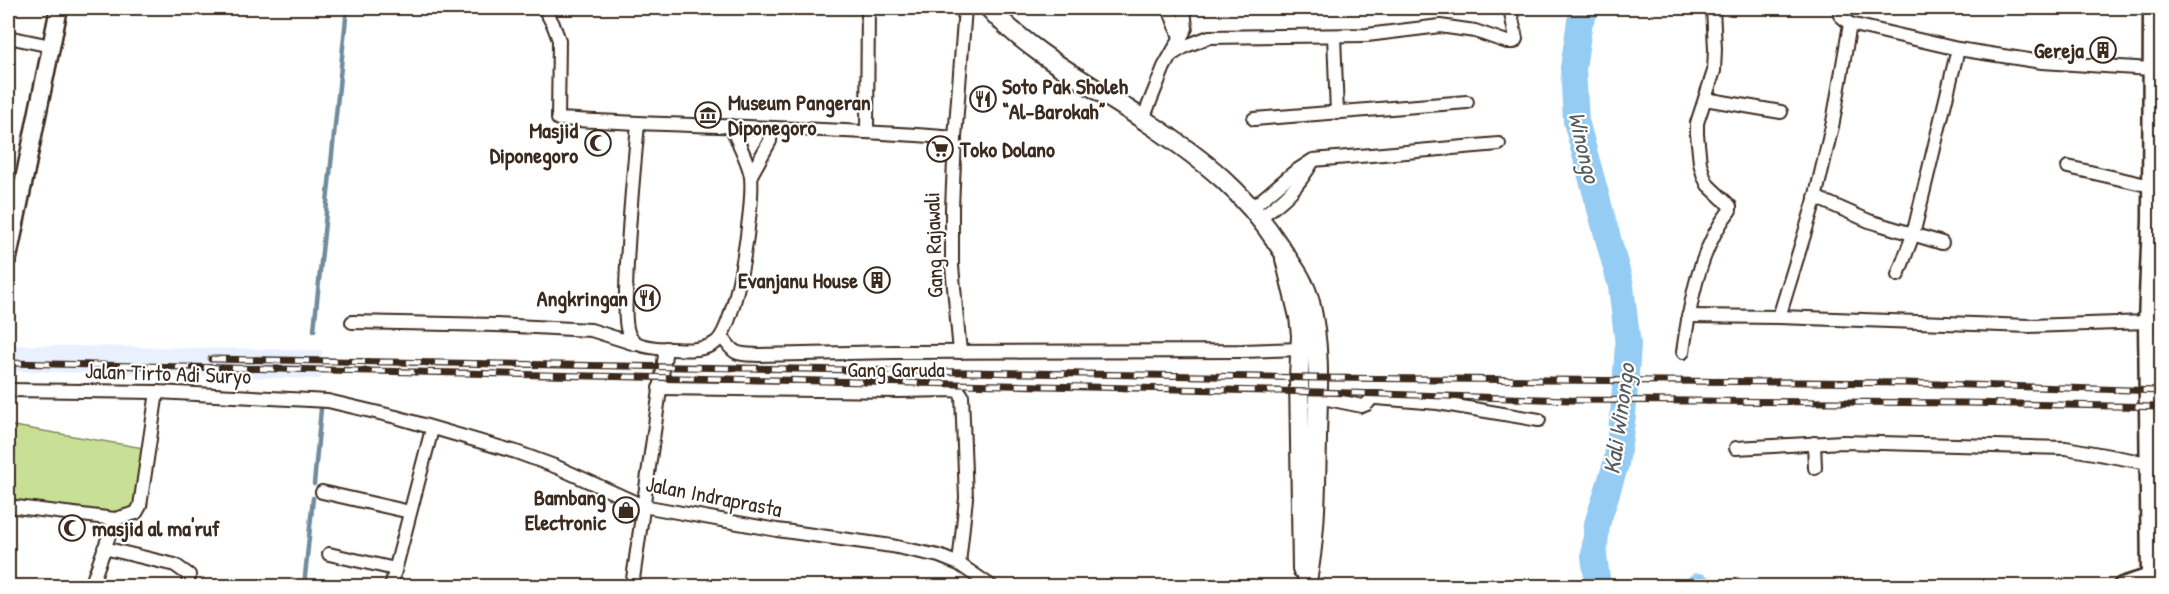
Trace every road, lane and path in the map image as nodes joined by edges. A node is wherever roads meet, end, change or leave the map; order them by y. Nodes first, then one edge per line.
1 (59, 8) edge
2 (544, 8) edge
3 (868, 8) edge
4 (965, 8) edge
5 (989, 8) edge
6 (1169, 8) edge
7 (1184, 8) edge
8 (1509, 8) edge
9 (1713, 8) edge
10 (1841, 8) edge
11 (2155, 16) edge
12 (1850, 24) junction
13 (8, 36) edge
14 (1334, 36) junction
15 (1181, 40) junction
16 (51, 46) junction
17 (1958, 49) junction
18 (1171, 55) junction
19 (2151, 69) junction
20 (1705, 99) junction
21 (1467, 102) dead end
22 (1781, 112) dead end
23 (1337, 113) junction
24 (1143, 119) junction
25 (1254, 119) dead end
26 (638, 124) junction
27 (731, 126) junction
28 (771, 128) junction
29 (867, 131) junction
30 (955, 138) junction
31 (1499, 144) dead end
32 (2068, 167) dead end
33 (751, 175) junction
34 (2151, 186) junction
35 (1815, 197) junction
36 (1256, 212) junction
37 (1913, 235) junction
38 (2151, 236) junction
39 (1942, 243) dead end
40 (1285, 254) junction
41 (8, 258) edge
42 (2162, 273) edge
43 (1898, 275) dead end
44 (2162, 298) edge
45 (1688, 316) junction
46 (1779, 316) junction
47 (2147, 319) junction
48 (352, 322) dead end
49 (722, 336) junction
50 (2162, 338) edge
51 (639, 345) junction
52 (666, 348) junction
53 (1301, 349) junction
54 (960, 352) junction
55 (1683, 352) dead end
56 (659, 388) junction
57 (8, 390) edge
58 (158, 392) junction
59 (1318, 397) junction
60 (328, 400) joint
61 (1539, 420) dead end
62 (432, 429) junction
63 (1814, 443) junction
64 (1736, 448) dead end
65 (1815, 468) dead end
66 (2156, 471) edge
67 (322, 492) dead end
68 (8, 506) edge
69 (643, 506) junction
70 (410, 512) junction
71 (115, 519) junction
72 (104, 548) junction
73 (329, 554) dead end
74 (959, 564) junction
75 (395, 569) junction
76 (2156, 580) edge
77 (91, 586) edge
78 (188, 586) edge
79 (391, 586) edge
80 (632, 586) edge
81 (991, 586) edge
82 (1305, 586) edge
83 (2122, 586) edge

1 - 16 street
2 - 26 street
3 - 29 street
4 - 30 street, Gang Rajawali
5 - 24 main road
6 - 15 street
7 - 15 street
8 - 14 street
9 - 20 street
10 - 12 street
11 - 19 street
12 - 17 street
12 - 35 street
13 - 16 street
14 - 18 street
14 - 23 street
15 - 18 street
16 - 41 street
17 - 19 street
17 - 37 street
18 - 24 street
19 - 34 street
20 - 22 street
20 - 45 street
21 - 23 street
23 - 25 street
24 - 36 main road
26 - 27 street
26 - 51 street
27 - 28 street
27 - 33 street
28 - 29 street
28 - 33 street
29 - 30 street
30 - 54 street, Gang Rajawali
31 - 36 street
32 - 34 street
33 - 49 street
34 - 38 street
35 - 37 street
35 - 46 street
36 - 40 main road
37 - 39 street
37 - 43 street
38 - 42 street
38 - 47 street
40 - 53 main road
40 - 59 main road
44 - 47 street
45 - 46 street
45 - 55 street
46 - 47 street
47 - 66 street
48 - 51 street
49 - 52 street
49 - 54 street
50 - 66 street
51 - 52 street
52 - 56 street
53 - 54 street
53 - 82 main road
56 - 69 street
56 - 74 street, Gang Garuda
57 - 58 street, Jalan Tirto Adi Suryo
58 - 60 street, Jalan Tirto Adi Suryo
58 - 71 street
59 - 61 street
59 - 82 main road
60 - 62 street, Jalan Indraprasta
62 - 69 street, Jalan Indraprasta
62 - 70 street
63 - 64 street
63 - 65 street
63 - 66 street
66 - 76 street
67 - 70 street
68 - 71 street
69 - 74 street, Jalan Indraprasta
69 - 80 street
70 - 75 street
71 - 72 street
72 - 77 street
72 - 78 street
73 - 75 street
74 - 81 street, Jalan Indraprasta
75 - 79 street
76 - 83 street

